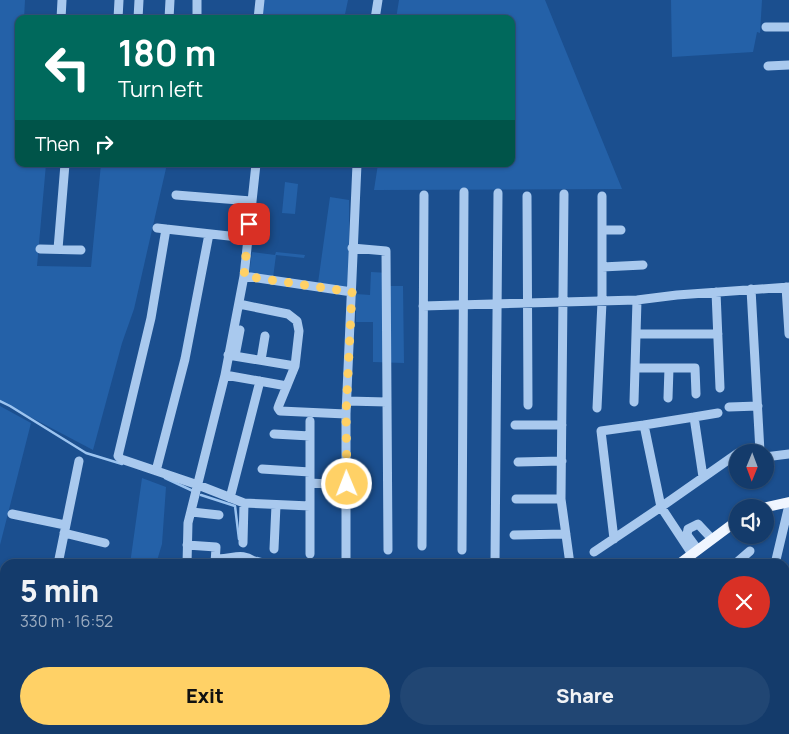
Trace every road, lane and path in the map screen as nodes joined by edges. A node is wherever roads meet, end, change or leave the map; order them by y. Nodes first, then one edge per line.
1 (62, 0) edge
2 (119, 0) edge
3 (139, 0) edge
4 (170, 0) edge
5 (197, 0) edge
6 (260, 0) edge
7 (378, 0) edge
8 (62, 15) edge
9 (118, 15) edge
10 (138, 15) edge
11 (170, 15) edge
12 (197, 15) edge
13 (258, 15) edge
14 (376, 15) edge
15 (766, 27) dead end
16 (789, 27) edge
17 (789, 65) edge
18 (768, 66) dead end
19 (65, 167) edge
20 (256, 167) edge
21 (357, 167) edge
22 (464, 192) dead end
23 (498, 193) dead end
24 (564, 194) dead end
25 (176, 195) dead end
26 (424, 195) dead end
27 (528, 196) dead end
28 (602, 196) dead end
29 (252, 201) junction
30 (602, 230) junction
31 (621, 230) dead end
32 (209, 234) junction
33 (247, 238) junction
34 (352, 248) junction
35 (40, 249) dead end
36 (58, 249) junction
37 (81, 250) dead end
38 (643, 266) dead end
39 (602, 267) junction
40 (244, 276) junction
41 (788, 287) edge
42 (751, 290) junction
43 (352, 292) junction
44 (716, 292) junction
45 (637, 300) junction
46 (602, 302) junction
47 (563, 303) junction
48 (497, 304) junction
49 (528, 304) junction
50 (242, 305) junction
51 (464, 305) junction
52 (424, 306) junction
53 (636, 334) junction
54 (718, 334) junction
55 (789, 334) edge
56 (265, 336) dead end
57 (232, 355) junction
58 (261, 360) junction
59 (295, 366) junction
60 (634, 368) junction
61 (668, 368) junction
62 (224, 375) junction
63 (260, 381) junction
64 (287, 386) junction
65 (720, 388) dead end
66 (696, 394) dead end
67 (668, 398) dead end
68 (347, 400) junction
69 (387, 402) junction
70 (634, 402) dead end
71 (528, 405) dead end
72 (758, 406) junction
73 (729, 407) dead end
74 (597, 408) dead end
75 (718, 413) dead end
76 (346, 414) junction
77 (694, 417) junction
78 (310, 421) dead end
79 (515, 425) dead end
80 (562, 425) junction
81 (644, 425) junction
82 (274, 434) dead end
83 (310, 436) junction
84 (760, 444) edge
85 (789, 454) edge
86 (774, 456) edge
87 (729, 459) edge
88 (79, 461) dead end
89 (562, 461) junction
90 (518, 462) dead end
91 (262, 469) dead end
92 (156, 471) junction
93 (310, 472) junction
94 (703, 477) junction
95 (310, 483) junction
96 (347, 484) junction
97 (198, 485) junction
98 (230, 498) junction
99 (561, 498) junction
100 (516, 499) dead end
101 (244, 503) junction
102 (789, 504) edge
103 (276, 505) junction
104 (310, 506) junction
105 (774, 506) edge
106 (661, 507) junction
107 (192, 512) junction
108 (12, 514) dead end
109 (219, 515) dead end
110 (729, 527) edge
111 (65, 529) junction
112 (566, 534) junction
113 (514, 535) dead end
114 (614, 539) junction
115 (712, 539) junction
116 (105, 543) dead end
117 (243, 544) dead end
118 (188, 545) junction
119 (422, 546) dead end
120 (274, 549) dead end
121 (388, 550) dead end
122 (462, 550) dead end
123 (594, 552) dead end
124 (695, 552) junction
125 (750, 552) dead end
126 (310, 554) dead end
127 (59, 559) edge
128 (187, 559) edge
129 (215, 559) edge
130 (226, 559) edge
131 (252, 559) edge
132 (346, 559) edge
133 (495, 559) edge
134 (569, 559) edge
135 (686, 559) edge
136 (741, 559) edge
137 (776, 559) edge

1 - 8 street
2 - 9 street
3 - 10 street
4 - 11 street
5 - 12 street
6 - 13 street
7 - 14 street
15 - 16 street
17 - 18 street
19 - 36 street
20 - 29 street
21 - 34 street
22 - 51 street
23 - 48 street
24 - 47 street
25 - 29 street
26 - 52 street
27 - 49 street
28 - 30 street
29 - 33 street
30 - 31 street
30 - 39 street
32 - 33 street
32 - 92 street
32 - 92 street
33 - 40 street
34 - 43 street
34 - 69 street
35 - 36 street
36 - 37 street
38 - 39 street
39 - 46 street
40 - 43 street
40 - 50 street
41 - 42 street
41 - 55 street
42 - 44 street
42 - 72 street
43 - 68 street
44 - 45 street
44 - 54 street
45 - 46 street
45 - 53 street
46 - 47 street
46 - 74 street
47 - 49 street
47 - 80 street
48 - 49 street
48 - 51 street
48 - 133 street
49 - 71 street
50 - 57 street
50 - 59 street
51 - 52 street
51 - 122 street
52 - 119 street
53 - 54 street
53 - 60 street
54 - 65 street
56 - 58 street
57 - 58 street
57 - 62 street
58 - 59 street
59 - 64 street
60 - 61 street
60 - 70 street
61 - 66 street
61 - 67 street
62 - 63 street
62 - 97 street
63 - 64 street
63 - 98 street
64 - 76 street
68 - 69 street
68 - 76 street
69 - 121 street
72 - 73 street
72 - 84 street
75 - 77 street
76 - 96 street
77 - 81 street
77 - 94 street
78 - 83 street
79 - 80 street
80 - 89 street
81 - 106 street
81 - 114 street
82 - 83 street
83 - 93 street
85 - 86 street
87 - 94 street
88 - 111 street
89 - 90 street
89 - 99 street
91 - 93 street
92 - 97 street
93 - 95 street
94 - 106 street
95 - 96 street
95 - 104 street
96 - 132 street
97 - 98 street
97 - 107 street
98 - 101 street
99 - 100 street
99 - 112 street
101 - 103 street
101 - 117 street
102 - 105 main road
102 - 137 street
103 - 104 street
103 - 120 street
104 - 126 street
106 - 114 street
106 - 124 street
107 - 109 street
107 - 118 street
108 - 111 street
110 - 115 main road
111 - 116 street
111 - 127 street
112 - 113 street
112 - 134 street
114 - 123 street
115 - 124 main road
115 - 124 street
118 - 128 street
118 - 129 street
124 - 135 main road
125 - 136 street
130 - 131 street

